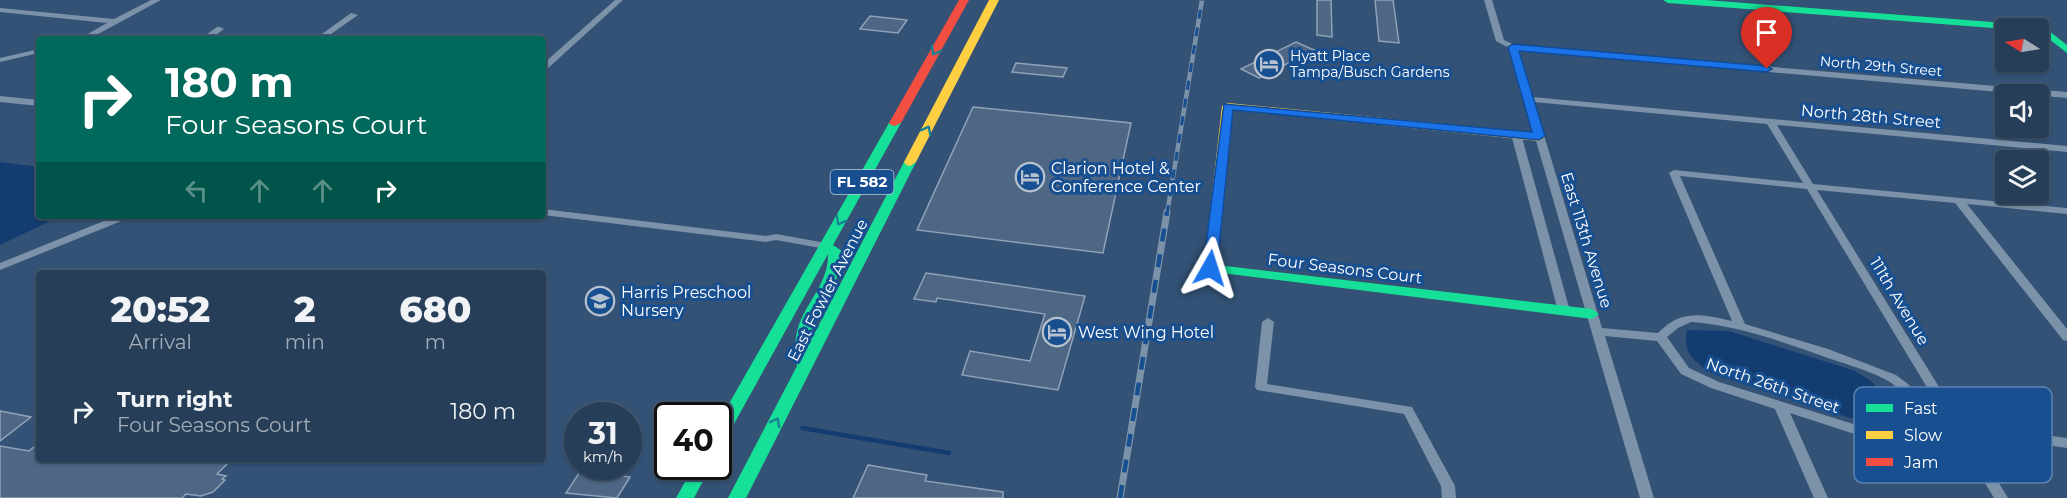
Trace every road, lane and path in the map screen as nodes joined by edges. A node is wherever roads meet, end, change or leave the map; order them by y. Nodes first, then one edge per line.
1 (157, 0) edge
2 (619, 0) edge
3 (964, 0) edge
4 (994, 0) edge
5 (1488, 0) edge
6 (1668, 0) edge
7 (0, 10) edge
8 (354, 15) dead end
9 (116, 22) junction
10 (1995, 26) edge
11 (220, 29) dead end
12 (2049, 30) edge
13 (2067, 31) edge
14 (89, 36) edge
15 (209, 36) edge
16 (323, 36) edge
17 (2049, 37) edge
18 (1513, 47) junction
19 (2067, 50) edge
20 (36, 52) edge
21 (0, 60) edge
22 (546, 65) edge
23 (2067, 95) edge
24 (0, 99) edge
25 (1528, 99) junction
26 (36, 104) edge
27 (1770, 121) junction
28 (1516, 134) junction
29 (1539, 136) junction
30 (2067, 149) edge
31 (1810, 186) junction
32 (1958, 200) junction
33 (2067, 211) edge
34 (546, 212) edge
35 (118, 219) edge
36 (826, 246) junction
37 (0, 267) edge
38 (1564, 311) junction
39 (1592, 314) junction
40 (1268, 322) dead end
41 (1740, 326) junction
42 (1597, 331) junction
43 (1660, 337) junction
44 (2067, 337) edge
45 (806, 368) junction
46 (1901, 387) edge
47 (1933, 387) edge
48 (1781, 408) junction
49 (732, 413) edge
50 (1854, 429) edge
51 (2052, 441) edge
52 (2067, 443) edge
53 (695, 480) edge
54 (1992, 483) edge
55 (685, 498) edge
56 (737, 498) edge
57 (1449, 498) edge
58 (1647, 498) edge
59 (1821, 498) edge
60 (2001, 498) edge

1 - 9 street
2 - 22 street
3 -> 36 main road, East Fowler Avenue / FL 582
45 -> 4 main road, East Fowler Avenue / FL 582
5 - 18 street, East 113th Avenue
6 - 10 main road
7 - 9 street
8 - 16 street
9 - 14 street
11 - 15 street
12 - 13 main road
17 - 19 main road
18 - 23 street, North 29th Street
18 - 25 street, East 113th Avenue
20 - 21 street
24 - 26 street
25 - 27 street, North 28th Street
25 - 29 street, East 113th Avenue
27 - 30 street, North 28th Street
27 - 31 street, 111th Avenue
28 - 29 main road, Four Seasons Court
28 - 38 street
28 - 38 main road, Four Seasons Court
29 - 39 street, East 113th Avenue
31 - 32 street
31 - 41 street
31 - 47 street, 111th Avenue
32 - 33 street
32 - 44 street
34 - 36 street
35 - 37 street
36 - 45 main road
36 - 49 main road, East Fowler Avenue / FL 582
38 - 39 main road, Four Seasons Court
39 - 42 street, East 113th Avenue
40 - 57 street
41 - 43 street
41 - 46 street
42 - 43 street
42 - 58 street, East 113th Avenue
43 - 48 street, North 26th Street
56 -> 45 main road, East Fowler Avenue / FL 582
48 - 50 street, North 26th Street
48 - 59 street
51 - 52 street
53 - 55 main road
54 - 60 street, 111th Avenue

